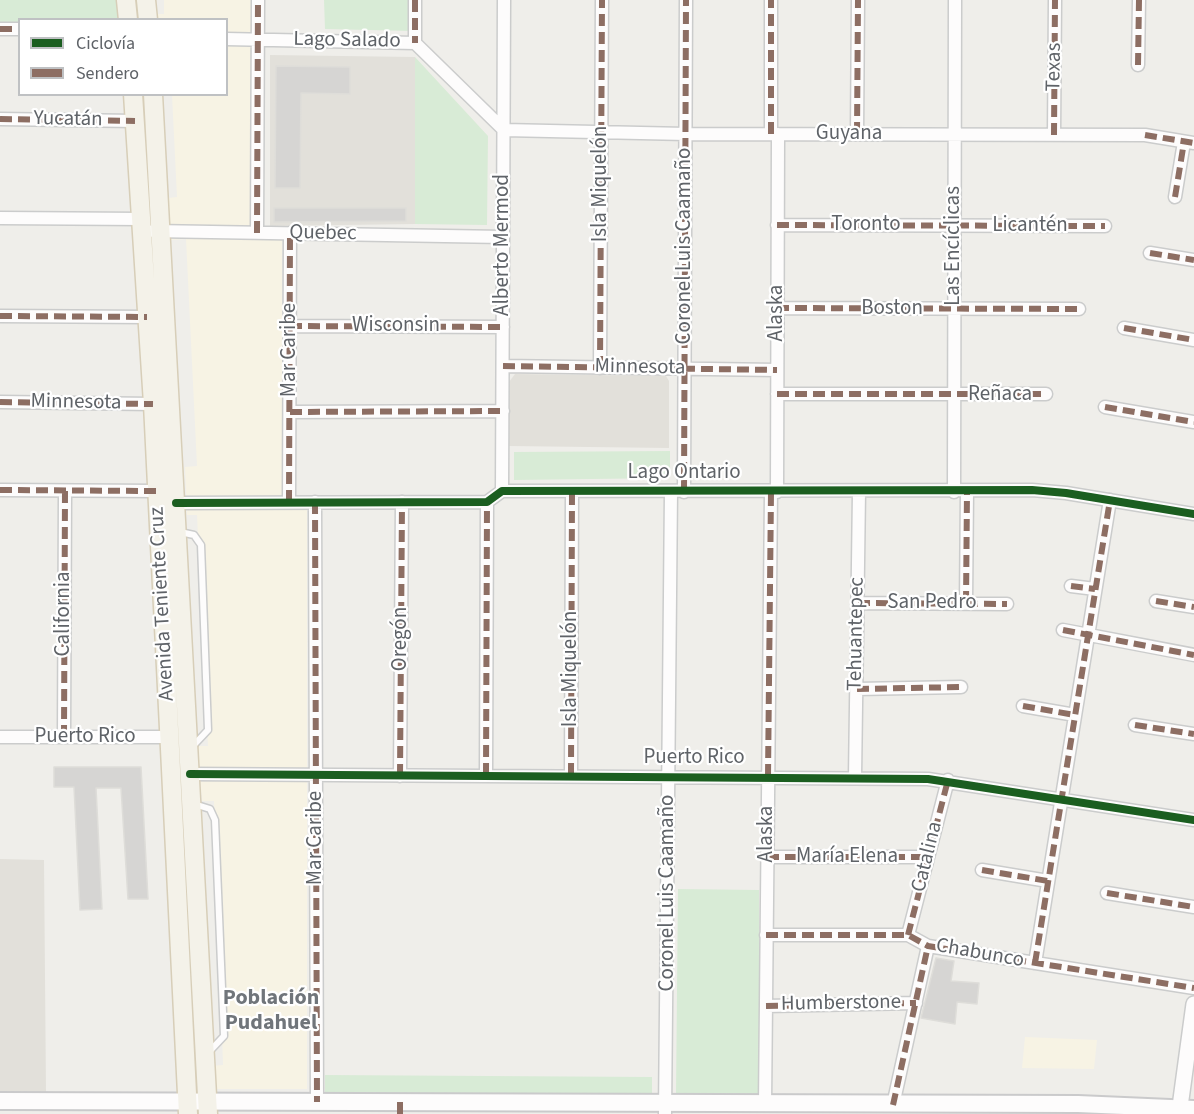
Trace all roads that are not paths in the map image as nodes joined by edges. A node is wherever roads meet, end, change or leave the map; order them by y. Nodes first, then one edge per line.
1 (126, 0) edge
2 (146, 0) edge
3 (258, 0) edge
4 (416, 0) edge
5 (504, 0) edge
6 (602, 0) edge
7 (686, 0) edge
8 (771, 0) edge
9 (858, 0) edge
10 (955, 0) edge
11 (1055, 0) edge
12 (1139, 0) edge
13 (128, 18) edge
14 (148, 18) edge
15 (0, 29) edge
16 (18, 29) edge
17 (228, 39) edge
18 (258, 40) junction
19 (416, 43) junction
20 (1138, 64) dead end
21 (133, 96) edge
22 (153, 96) edge
23 (0, 119) edge
24 (135, 122) junction
25 (504, 130) junction
26 (601, 133) junction
27 (686, 134) junction
28 (774, 134) junction
29 (857, 134) junction
30 (955, 135) junction
31 (1054, 135) junction
32 (1189, 142) edge
33 (1175, 196) dead end
34 (0, 218) edge
35 (142, 225) junction
36 (777, 225) junction
37 (954, 225) junction
38 (1105, 226) dead end
39 (162, 231) junction
40 (256, 233) junction
41 (290, 233) junction
42 (503, 237) junction
43 (1150, 253) dead end
44 (1194, 260) edge
45 (777, 308) junction
46 (954, 309) junction
47 (1079, 309) dead end
48 (0, 316) edge
49 (147, 317) junction
50 (290, 326) junction
51 (503, 327) junction
52 (1124, 328) dead end
53 (1194, 340) edge
54 (503, 366) junction
55 (600, 368) junction
56 (684, 369) junction
57 (777, 370) junction
58 (777, 394) junction
59 (1046, 394) dead end
60 (954, 395) junction
61 (0, 402) edge
62 (153, 404) junction
63 (1105, 407) dead end
64 (503, 411) junction
65 (290, 412) junction
66 (1194, 422) edge
67 (0, 490) edge
68 (65, 491) junction
69 (157, 491) junction
70 (502, 491) junction
71 (572, 491) junction
72 (671, 491) junction
73 (967, 491) junction
74 (684, 492) junction
75 (774, 492) junction
76 (859, 492) junction
77 (954, 492) junction
78 (1110, 500) junction
79 (289, 502) junction
80 (315, 502) junction
81 (402, 502) junction
82 (487, 502) junction
83 (176, 503) junction
84 (1194, 514) edge
85 (1071, 586) dead end
86 (1095, 589) junction
87 (1156, 601) dead end
88 (858, 603) junction
89 (966, 603) junction
90 (1007, 604) dead end
91 (1194, 607) edge
92 (1063, 630) dead end
93 (1088, 635) junction
94 (1194, 655) edge
95 (961, 687) dead end
96 (857, 689) junction
97 (1023, 706) dead end
98 (1075, 715) junction
99 (1135, 725) dead end
100 (1194, 734) edge
101 (0, 737) edge
102 (64, 737) junction
103 (170, 737) junction
104 (190, 774) junction
105 (315, 775) junction
106 (486, 775) junction
107 (571, 775) junction
108 (669, 775) junction
109 (400, 776) junction
110 (768, 776) junction
111 (855, 777) junction
112 (948, 780) junction
113 (1062, 798) junction
114 (1194, 820) edge
115 (767, 857) junction
116 (927, 857) junction
117 (981, 870) dead end
118 (1048, 881) junction
119 (1107, 893) dead end
120 (1194, 907) edge
121 (766, 935) junction
122 (908, 935) junction
123 (928, 946) junction
124 (1035, 963) junction
125 (1194, 988) edge
126 (916, 1003) junction
127 (1194, 1004) edge
128 (766, 1006) junction
129 (0, 1101) edge
130 (317, 1102) junction
131 (765, 1104) junction
132 (893, 1105) junction
133 (188, 1108) edge
134 (208, 1108) edge
135 (400, 1108) edge
136 (666, 1108) edge
137 (1139, 1109) junction
138 (1013, 1110) edge
139 (1184, 1111) edge
140 (1120, 1114) edge

1 - 13 main road
2 - 14 main road
3 - 18 street
4 - 19 street
5 - 25 street, Alberto Mermod
6 - 26 street, Isla Miquelón
7 - 27 street, Coronel Luis Caamaño
8 - 28 street, Alaska
9 - 29 street
10 - 30 street, Las Encíclicas
11 - 31 street, Texas
12 - 20 street
15 - 16 street
17 - 18 street, Lago Salado
18 - 19 street, Lago Salado
18 - 40 street
19 - 25 street, Lago Salado
21 - 24 main road, Avenida Teniente Cruz
22 - 39 main road, Avenida Teniente Cruz
23 - 24 street, Yucatán
24 - 35 main road, Avenida Teniente Cruz
25 - 26 street, Guyana
25 - 42 street, Alberto Mermod
26 - 27 street, Guyana
26 - 55 street, Isla Miquelón
27 - 28 street, Guyana
27 - 56 street, Coronel Luis Caamaño
28 - 29 street, Guyana
28 - 36 street, Alaska
29 - 30 street, Guyana
30 - 31 street, Guyana
30 - 37 street, Las Encíclicas
31 - 32 street, Guyana
32 - 33 street
34 - 35 street, Quebec
35 - 39 street, Quebec
35 - 49 main road, Avenida Teniente Cruz
36 - 37 street, Toronto
36 - 45 street, Alaska
37 - 38 street, Licantén
37 - 46 street, Las Encíclicas
39 - 40 street, Quebec
39 - 83 main road, Avenida Teniente Cruz
40 - 41 street, Quebec
41 - 42 street, Quebec
41 - 50 street, Mar Caribe
42 - 51 street, Alberto Mermod
43 - 44 street
45 - 46 street, Boston
45 - 57 street, Alaska
46 - 47 street, Boston
46 - 60 street, Las Encíclicas
48 - 49 street
49 - 62 main road, Avenida Teniente Cruz
50 - 51 street, Wisconsin
50 - 65 street, Mar Caribe
51 - 54 street, Alberto Mermod
52 - 53 street
54 - 55 street, Minnesota
54 - 64 street, Alberto Mermod
55 - 56 street, Minnesota
56 - 57 street, Minnesota
56 - 74 street, Coronel Luis Caamaño
57 - 58 street, Alaska
58 - 60 street
58 - 75 street, Alaska
59 - 60 street, Reñaca
60 - 77 street, Las Encíclicas
61 - 62 street, Minnesota
62 - 69 main road, Avenida Teniente Cruz
63 - 66 street
64 - 65 street
64 - 70 street, Alberto Mermod
65 - 79 street, Mar Caribe
67 - 68 street
68 - 69 street
68 - 102 street, California
69 - 103 main road, Avenida Teniente Cruz
70 - 71 street, Lago Ontario
70 - 82 street
71 - 72 street, Lago Ontario
71 - 107 street, Isla Miquelón
72 - 74 street, Lago Ontario
72 - 108 street, Coronel Luis Caamaño
73 - 77 street, Lago Ontario
73 - 78 street, Lago Ontario
73 - 89 street
74 - 75 street, Lago Ontario
75 - 76 street, Lago Ontario
75 - 110 street, Alaska
76 - 77 street, Lago Ontario
76 - 88 street, Tehuantepec
78 - 84 street, Lago Ontario
78 - 86 street
79 - 80 street
79 - 83 street
80 - 81 street
80 - 105 street, Mar Caribe
81 - 82 street
81 - 109 street, Oregón
82 - 106 street
83 - 104 main road, Avenida Teniente Cruz
85 - 86 street
86 - 93 street
87 - 91 street
88 - 89 street, San Pedro
88 - 96 street, Tehuantepec
89 - 90 street, San Pedro
92 - 93 street
93 - 94 street
93 - 98 street
95 - 96 street
96 - 111 street, Tehuantepec
97 - 98 street
98 - 113 street
99 - 100 street
101 - 102 street, Puerto Rico
102 - 103 street, Puerto Rico
103 - 133 main road, Avenida Teniente Cruz
104 - 105 street, Puerto Rico
104 - 134 main road, Avenida Teniente Cruz
105 - 109 street, Puerto Rico
105 - 130 street, Mar Caribe
106 - 107 street, Puerto Rico
106 - 109 street, Puerto Rico
107 - 108 street, Puerto Rico
108 - 110 street, Puerto Rico
108 - 136 street, Coronel Luis Caamaño
110 - 111 street, Puerto Rico
110 - 115 street, Alaska
111 - 112 street, Puerto Rico
112 - 113 street, Puerto Rico
112 - 116 street, Catalina
113 - 114 street, Puerto Rico
113 - 118 street
115 - 116 street, María Elena
115 - 121 street, Alaska
116 - 122 street, Catalina
117 - 118 street
118 - 124 street
119 - 120 street
121 - 122 street, Chabunco
121 - 128 street, Alaska
122 - 123 street, Chabunco
123 - 124 street, Chabunco
123 - 126 street
124 - 125 street, Chabunco
126 - 128 street, Humberstone
126 - 132 street
127 - 139 street
128 - 131 street, Alaska
129 - 133 main road
130 - 134 main road
130 - 135 main road
131 - 132 main road
131 - 136 main road
132 - 138 main road
133 - 134 main road
135 - 136 main road
137 - 138 main road
137 - 139 main road
137 - 140 main road

